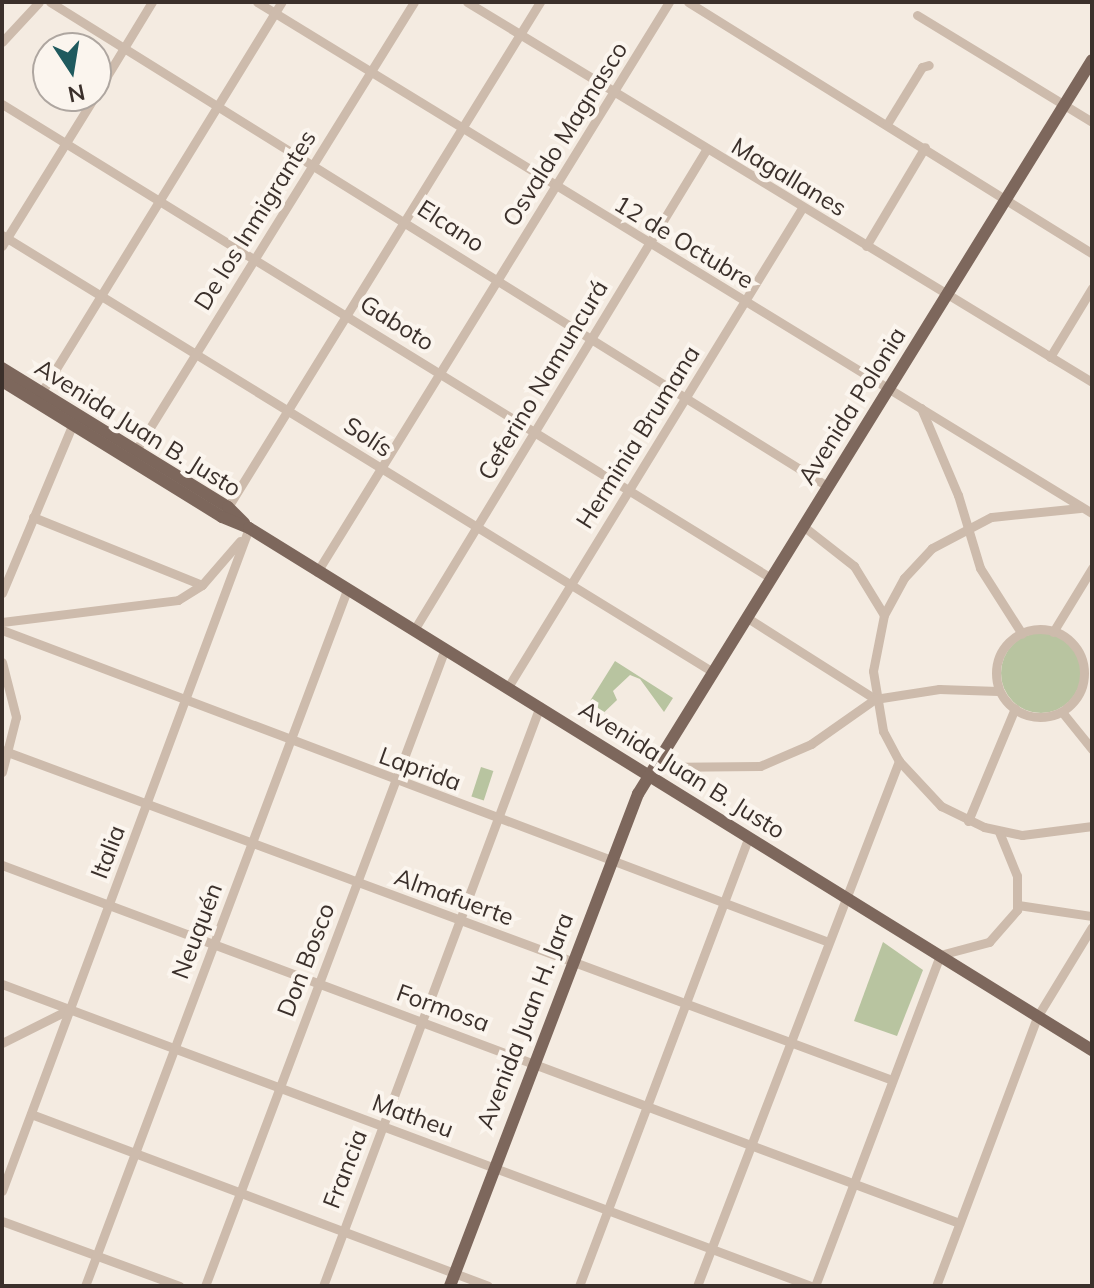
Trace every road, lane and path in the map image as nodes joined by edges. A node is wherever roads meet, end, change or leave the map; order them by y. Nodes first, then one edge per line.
1 (39, 2) edge
2 (50, 2) edge
3 (152, 2) edge
4 (257, 2) edge
5 (282, 2) edge
6 (414, 2) edge
7 (467, 2) edge
8 (540, 2) edge
9 (669, 2) edge
10 (688, 2) edge
11 (275, 13) junction
12 (917, 15) dead end
13 (520, 33) junction
14 (2, 42) edge
15 (124, 48) junction
16 (1092, 60) edge
17 (929, 65) dead end
18 (112, 67) edge
19 (371, 71) junction
20 (616, 94) junction
21 (2, 104) edge
22 (1064, 105) junction
23 (217, 106) junction
24 (85, 112) edge
25 (1092, 122) edge
26 (887, 124) junction
27 (462, 127) junction
28 (66, 143) junction
29 (925, 147) junction
30 (706, 150) junction
31 (312, 165) junction
32 (556, 186) junction
33 (1006, 198) junction
34 (159, 200) junction
35 (802, 208) junction
36 (406, 220) junction
37 (4, 240) edge
38 (649, 245) junction
39 (866, 246) junction
40 (1092, 253) edge
41 (254, 259) junction
42 (497, 281) junction
43 (1092, 288) edge
44 (100, 296) junction
45 (946, 296) junction
46 (744, 302) junction
47 (348, 316) junction
48 (591, 339) junction
49 (195, 354) junction
50 (1050, 357) junction
51 (2, 368) edge
52 (440, 374) junction
53 (2, 381) edge
54 (1092, 382) edge
55 (889, 388) junction
56 (38, 397) junction
57 (685, 398) junction
58 (921, 408) junction
59 (290, 410) junction
60 (75, 420) junction
61 (535, 432) junction
62 (133, 455) junction
63 (381, 469) junction
64 (827, 486) junction
65 (629, 491) junction
66 (228, 507) junction
67 (1088, 510) edge
68 (33, 517) junction
69 (803, 526) junction
70 (967, 526) junction
71 (476, 529) junction
72 (246, 533) junction
73 (1092, 568) edge
74 (317, 572) junction
75 (771, 578) junction
76 (202, 585) junction
77 (570, 587) junction
78 (347, 590) junction
79 (2, 593) edge
80 (884, 615) junction
81 (746, 617) junction
82 (2, 622) edge
83 (2, 630) edge
84 (414, 630) junction
85 (1053, 632) junction
86 (1022, 634) junction
87 (445, 649) junction
88 (2, 662) edge
89 (713, 672) junction
90 (1089, 672) edge
91 (508, 687) junction
92 (998, 691) junction
93 (875, 699) junction
94 (186, 703) junction
95 (540, 706) junction
96 (1015, 708) junction
97 (1062, 712) junction
98 (290, 741) junction
99 (1092, 749) edge
100 (6, 751) edge
101 (899, 761) junction
102 (652, 771) junction
103 (2, 772) edge
104 (395, 781) junction
105 (147, 804) junction
106 (498, 819) junction
107 (968, 821) junction
108 (1092, 826) edge
109 (999, 832) junction
110 (749, 837) junction
111 (251, 843) junction
112 (609, 861) junction
113 (2, 865) edge
114 (357, 882) junction
115 (845, 896) junction
116 (724, 901) junction
117 (109, 905) junction
118 (1018, 905) junction
119 (1092, 916) edge
120 (460, 921) junction
121 (1092, 927) edge
122 (826, 941) junction
123 (213, 944) junction
124 (940, 955) junction
125 (570, 962) junction
126 (319, 983) junction
127 (2, 984) edge
128 (685, 1004) junction
129 (70, 1009) junction
130 (1037, 1017) junction
131 (422, 1022) junction
132 (789, 1042) junction
133 (2, 1043) edge
134 (174, 1048) junction
135 (1092, 1050) edge
136 (533, 1063) junction
137 (892, 1080) junction
138 (279, 1088) junction
139 (647, 1106) junction
140 (31, 1114) junction
141 (383, 1126) junction
142 (750, 1144) junction
143 (135, 1154) junction
144 (494, 1168) junction
145 (853, 1183) junction
146 (2, 1191) edge
147 (240, 1193) junction
148 (608, 1210) junction
149 (2, 1221) edge
150 (959, 1223) junction
151 (343, 1232) junction
152 (711, 1249) junction
153 (96, 1255) junction
154 (452, 1280) edge
155 (85, 1286) edge
156 (180, 1286) edge
157 (205, 1286) edge
158 (323, 1286) edge
159 (488, 1286) edge
160 (579, 1286) edge
161 (697, 1286) edge
162 (813, 1286) edge
163 (936, 1286) edge

1 - 14 street
2 - 15 street, Elcano
3 - 15 street
4 - 11 street, 12 de Octubre
5 - 11 street
6 - 19 street, De los Inmigrantes
7 - 13 street, Magallanes
8 - 13 street
9 - 20 street, Osvaldo Magnasco
10 - 26 street
11 - 19 street, 12 de Octubre
11 - 23 street
12 - 22 street
13 - 20 street, Magallanes
13 - 27 street
15 - 18 street
15 - 23 street, Elcano
16 - 22 main road, Avenida Polonia
17 - 26 street
19 - 27 street, 12 de Octubre
19 - 31 street, De los Inmigrantes
20 - 30 street, Magallanes
20 - 32 street, Osvaldo Magnasco
21 - 28 street, Gaboto
22 - 25 street
22 - 33 main road, Avenida Polonia
23 - 31 street, Elcano
23 - 34 street
24 - 28 street
26 - 29 street
27 - 32 street, 12 de Octubre
27 - 36 street
28 - 34 street, Gaboto
28 - 37 street
29 - 33 street
29 - 39 street
30 - 35 street, Magallanes
30 - 38 street, Ceferino Namuncurá
31 - 36 street, Elcano
31 - 41 street, De los Inmigrantes
32 - 38 street, 12 de Octubre
32 - 42 street, Osvaldo Magnasco
33 - 40 street
33 - 45 main road, Avenida Polonia
34 - 41 street, Gaboto
34 - 44 street
35 - 39 street, Magallanes
35 - 46 street, Herminia Brumana
36 - 42 street, Elcano
36 - 47 street
37 - 44 street, Solís
38 - 46 street, 12 de Octubre
38 - 48 street, Ceferino Namuncurá
39 - 45 street, Magallanes
41 - 47 street, Gaboto
41 - 49 street, De los Inmigrantes
42 - 48 street, Elcano
42 - 52 street, Osvaldo Magnasco
43 - 50 street
44 - 49 street, Solís
44 - 56 street
45 - 50 street, Magallanes
45 - 55 main road, Avenida Polonia
46 - 55 street, 12 de Octubre
46 - 57 street, Herminia Brumana
47 - 52 street, Gaboto
47 - 59 street
48 - 57 street, Elcano
48 - 61 street, Ceferino Namuncurá
49 - 59 street, Solís
49 - 62 street, De los Inmigrantes
50 - 54 street, Magallanes
51 - 56 main road, Avenida Juan B. Justo
52 - 61 street, Gaboto
52 - 63 street, Osvaldo Magnasco
53 - 56 main road, Avenida Juan B. Justo
55 - 58 street, 12 de Octubre
55 - 64 main road, Avenida Polonia
56 - 60 main road, Avenida Juan B. Justo
57 - 64 street, Elcano
57 - 65 street, Herminia Brumana
58 - 67 street, 12 de Octubre
58 - 70 street
59 - 63 street, Solís
59 - 66 street
60 - 62 main road, Avenida Juan B. Justo
60 - 68 street
61 - 65 street, Gaboto
61 - 71 street, Ceferino Namuncurá
62 - 66 main road, Avenida Juan B. Justo
62 - 72 main road, Avenida Juan B. Justo
63 - 71 street, Solís
63 - 74 street, Osvaldo Magnasco
64 - 69 main road, Avenida Polonia
65 - 75 street, Gaboto
65 - 77 street, Herminia Brumana
66 - 72 main road, Avenida Juan B. Justo
67 - 70 street
68 - 76 street
68 - 79 street
69 - 75 main road, Avenida Polonia
69 - 80 street
70 - 80 street
70 - 86 street
71 - 77 street, Solís
71 - 84 street, Ceferino Namuncurá
72 - 74 main road, Avenida Juan B. Justo
72 - 76 street
72 - 94 street, Italia
73 - 85 street
74 - 78 main road, Avenida Juan B. Justo
75 - 81 main road, Avenida Polonia
76 - 82 street
77 - 89 street, Solís
77 - 91 street, Herminia Brumana
78 - 84 main road, Avenida Juan B. Justo
78 - 98 street, Neuquén
80 - 93 street
81 - 89 main road, Avenida Polonia
81 - 93 street
83 - 94 street, Laprida
84 - 87 main road, Avenida Juan B. Justo
85 - 86 street
85 - 90 street
86 - 92 street
87 - 91 main road, Avenida Juan B. Justo
87 - 104 street, Don Bosco
88 - 100 street
89 - 102 main road, Avenida Polonia
90 - 97 street
91 - 95 main road, Avenida Juan B. Justo
92 - 93 street
92 - 96 street
93 - 101 street
93 - 102 street
94 - 98 street, Laprida
94 - 105 street, Italia
95 - 102 main road, Avenida Juan B. Justo
95 - 106 street, Francia
96 - 97 street
96 - 107 street
97 - 99 street
98 - 104 street, Laprida
98 - 111 street, Neuquén
100 - 103 street
100 - 105 street, Almafuerte
101 - 107 street
101 - 115 street
102 - 110 main road, Avenida Juan B. Justo
102 - 112 main road, Avenida Juan H. Jara
104 - 106 street, Laprida
104 - 114 street, Don Bosco
105 - 111 street, Almafuerte
105 - 117 street, Italia
106 - 112 street, Laprida
106 - 120 street, Francia
107 - 109 street
108 - 109 street
109 - 118 street
110 - 115 main road, Avenida Juan B. Justo
110 - 116 street
111 - 114 street, Almafuerte
111 - 123 street, Neuquén
112 - 116 street, Laprida
112 - 125 main road, Avenida Juan H. Jara
113 - 117 street, Formosa
114 - 120 street, Almafuerte
114 - 126 street, Don Bosco
115 - 122 street
115 - 124 main road, Avenida Juan B. Justo
116 - 122 street, Laprida
116 - 128 street
117 - 123 street, Formosa
117 - 129 street, Italia
118 - 119 street
118 - 124 street
120 - 125 street, Almafuerte
120 - 131 street, Francia
121 - 130 street
122 - 132 street
123 - 126 street, Formosa
123 - 134 street, Neuquén
124 - 130 main road, Avenida Juan B. Justo
124 - 137 street
125 - 128 street, Almafuerte
125 - 136 main road, Avenida Juan H. Jara
126 - 131 street, Formosa
126 - 138 street, Don Bosco
127 - 129 street, Matheu
128 - 132 street, Almafuerte
128 - 139 street
129 - 133 street
129 - 134 street, Matheu
129 - 140 street, Italia
130 - 135 main road, Avenida Juan B. Justo
130 - 150 street
131 - 136 street, Formosa
131 - 141 street, Francia
132 - 137 street, Almafuerte
132 - 142 street
134 - 138 street, Matheu
134 - 143 street, Neuquén
136 - 139 street, Formosa
136 - 144 main road, Avenida Juan H. Jara
137 - 145 street
138 - 141 street, Matheu
138 - 147 street, Don Bosco
139 - 142 street, Formosa
139 - 148 street
140 - 143 street
140 - 146 street, Italia
141 - 144 street, Matheu
141 - 151 street, Francia
142 - 145 street, Formosa
142 - 152 street
143 - 147 street
143 - 153 street, Neuquén
144 - 148 street, Matheu
144 - 154 main road, Avenida Juan H. Jara
145 - 150 street, Formosa
145 - 162 street
147 - 151 street
147 - 157 street, Don Bosco
148 - 152 street, Matheu
148 - 160 street
149 - 153 street
150 - 163 street
151 - 154 street
151 - 158 street, Francia
152 - 161 street
152 - 162 street, Matheu
153 - 155 street, Neuquén
153 - 156 street
154 - 159 street

